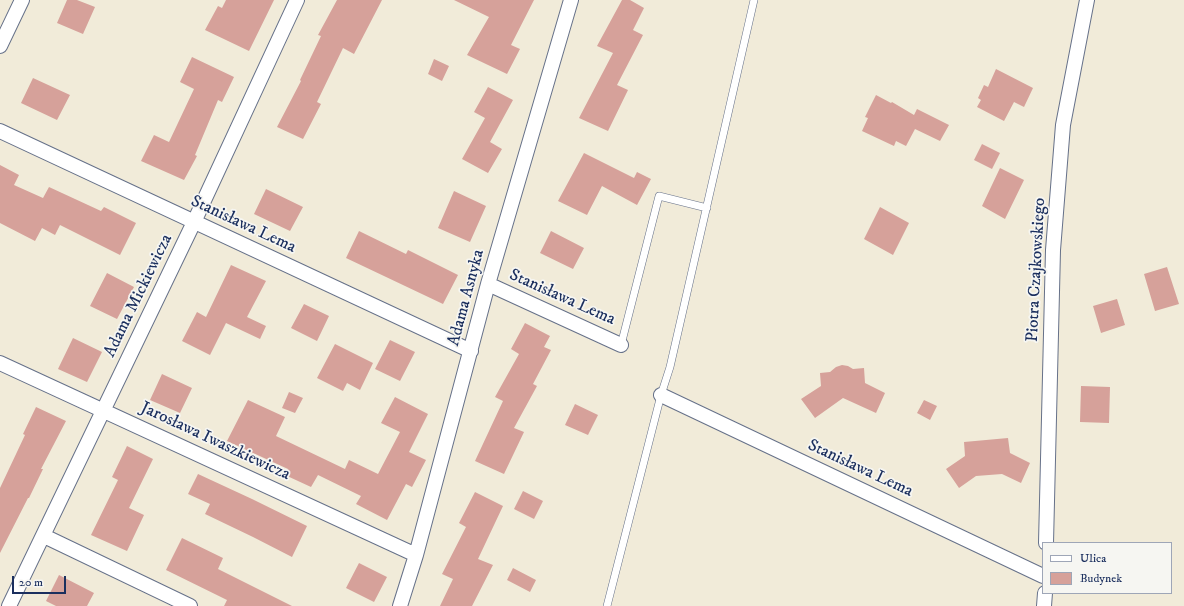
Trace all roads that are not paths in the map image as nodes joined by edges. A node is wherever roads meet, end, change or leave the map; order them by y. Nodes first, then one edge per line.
1 (22, 0) edge
2 (297, 0) edge
3 (571, 0) edge
4 (754, 0) edge
5 (1087, 0) edge
6 (0, 46) edge
7 (0, 131) edge
8 (707, 208) junction
9 (194, 222) junction
10 (488, 284) junction
11 (622, 345) joint
12 (471, 351) junction
13 (0, 363) edge
14 (661, 395) junction
15 (103, 411) junction
16 (44, 536) junction
17 (1046, 542) edge
18 (416, 554) junction
19 (1042, 576) edge
20 (1045, 594) edge
21 (9, 606) edge
22 (190, 606) edge
23 (400, 606) edge
24 (607, 606) edge
25 (1044, 606) edge

1 - 6 street
2 - 9 street, Adama Mickiewicza
3 - 10 street, Adama Asnyka
4 - 8 lane
5 - 17 street, Piotra Czajkowskiego
7 - 9 street, Stanisława Lema
8 - 11 lane
8 - 14 lane
9 - 12 street, Stanisława Lema
9 - 15 street, Adama Mickiewicza
10 - 11 street, Stanisława Lema
10 - 12 street, Adama Asnyka
12 - 18 street, Adama Asnyka
13 - 15 street, Jarosława Iwaszkiewicza
14 - 19 street, Stanisława Lema
14 - 24 lane
15 - 16 street, Adama Mickiewicza
15 - 18 street, Jarosława Iwaszkiewicza
16 - 21 street, Adama Mickiewicza
16 - 22 street
18 - 23 street, Adama Asnyka
20 - 25 street

